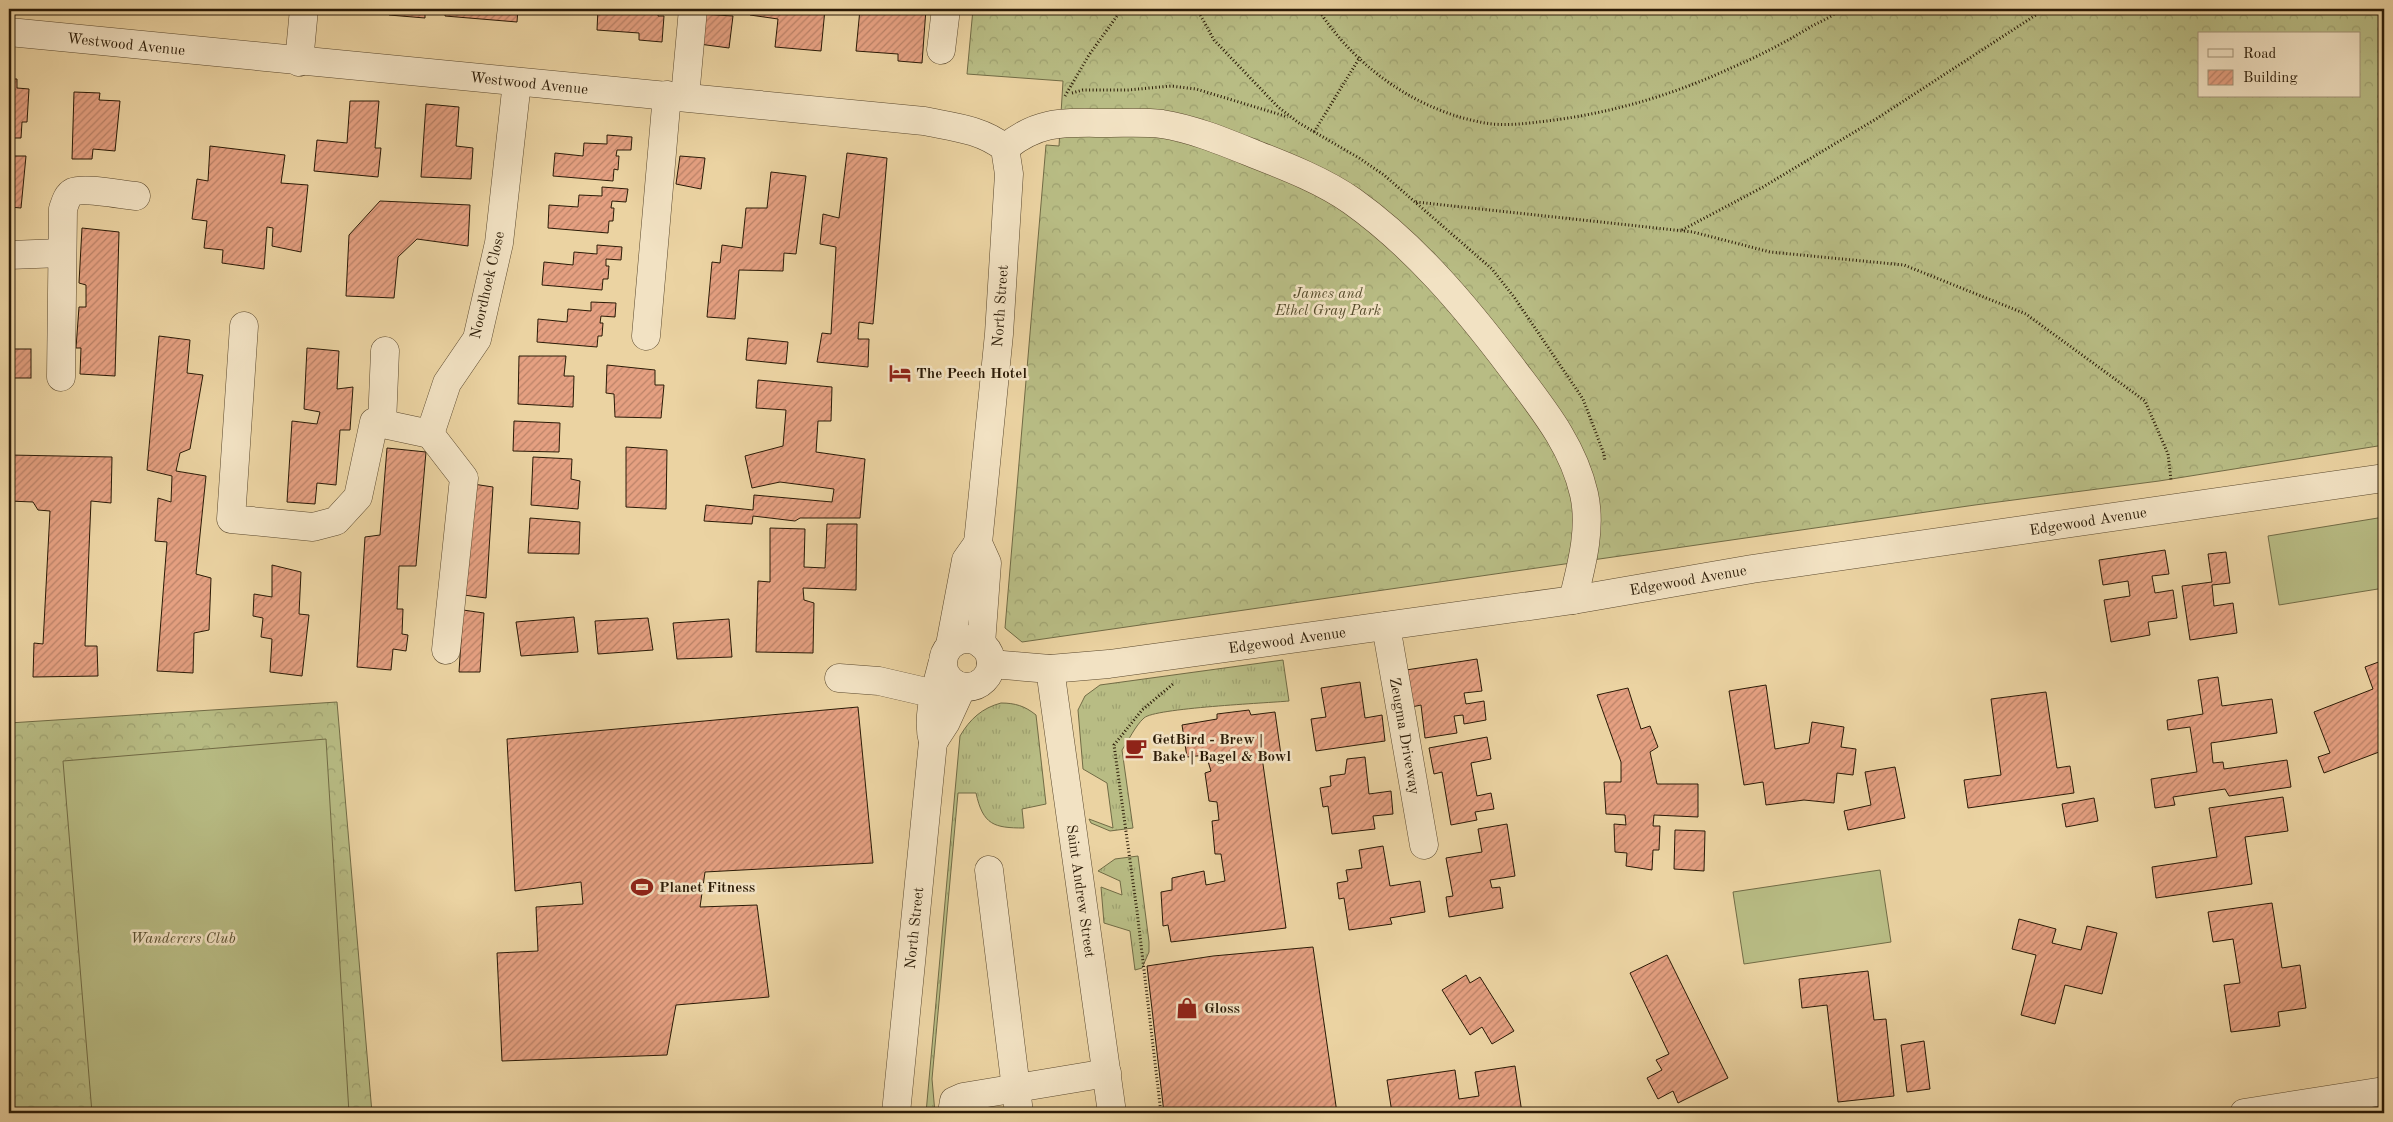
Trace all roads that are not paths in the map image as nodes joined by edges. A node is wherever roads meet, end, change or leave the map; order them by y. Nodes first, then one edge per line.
1 (304, 9) edge
2 (693, 9) edge
3 (946, 9) edge
4 (9, 32) edge
5 (941, 50) dead end
6 (299, 62) junction
7 (517, 82) junction
8 (676, 96) junction
9 (1005, 148) junction
10 (136, 196) dead end
11 (62, 253) junction
12 (9, 255) edge
13 (244, 326) dead end
14 (646, 336) dead end
15 (385, 351) dead end
16 (61, 377) dead end
17 (382, 424) junction
18 (430, 434) junction
19 (2384, 478) edge
20 (978, 543) junction
21 (1573, 600) junction
22 (1386, 626) junction
23 (446, 650) dead end
24 (986, 654) junction
25 (946, 655) junction
26 (1050, 669) junction
27 (839, 678) dead end
28 (962, 687) junction
29 (935, 694) junction
30 (933, 742) junction
31 (1424, 845) dead end
32 (989, 870) dead end
33 (1107, 1072) junction
34 (2384, 1091) edge
35 (1017, 1101) edge
36 (896, 1113) edge
37 (952, 1113) edge
38 (1112, 1113) edge
39 (2244, 1113) edge

1 - 6 street
2 - 8 street
3 - 5 street
4 - 6 street, Westwood Avenue
6 - 7 street, Westwood Avenue
7 - 8 street, Westwood Avenue
7 - 18 street, Noordhoek Close
8 - 9 street, Westwood Avenue
8 - 14 street
9 - 20 street, North Street
9 - 21 street
10 - 11 street
11 - 12 street
11 - 16 street
13 - 17 street
15 - 17 street
17 - 18 street
18 - 23 street
19 - 21 street, Edgewood Avenue
20 - 24 street, North Street
20 - 25 street, North Street
21 - 22 street, Edgewood Avenue
22 - 26 street, Edgewood Avenue
22 - 31 street, Zeugma Driveway
24 - 25 street
24 - 26 street, Edgewood Avenue
24 - 28 street
25 - 28 street
25 - 29 street, North Street
26 - 33 street, Saint Andrew Street
27 - 29 street
28 - 30 street, North Street
29 - 30 street, North Street
30 - 36 street, North Street
32 - 35 street
33 - 35 street
33 - 38 street, Saint Andrew Street
34 - 39 street
35 - 37 street

